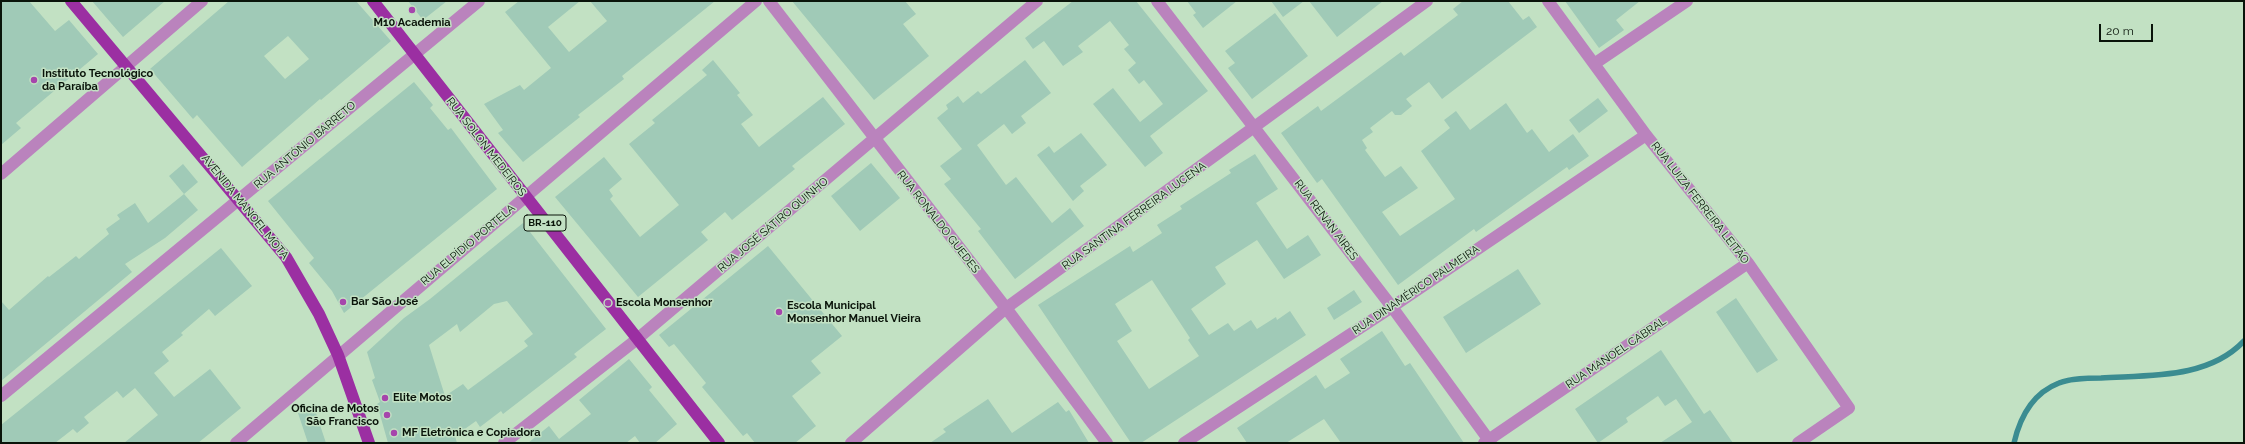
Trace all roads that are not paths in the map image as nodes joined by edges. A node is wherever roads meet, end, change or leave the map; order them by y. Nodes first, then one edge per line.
1 (71, 1) edge
2 (202, 1) edge
3 (373, 1) edge
4 (479, 1) edge
5 (756, 1) edge
6 (769, 1) edge
7 (1037, 1) edge
8 (1157, 1) edge
9 (1427, 1) edge
10 (1548, 1) edge
11 (1686, 1) edge
12 (414, 54) junction
13 (1594, 64) junction
14 (127, 66) junction
15 (1256, 128) junction
16 (1646, 135) junction
17 (875, 140) junction
18 (1, 174) edge
19 (525, 197) junction
20 (239, 199) junction
21 (1748, 263) junction
22 (1392, 307) junction
23 (1006, 308) junction
24 (636, 340) junction
25 (338, 355) junction
26 (1, 396) edge
27 (1488, 442) edge
28 (236, 443) edge
29 (369, 443) edge
30 (504, 443) edge
31 (719, 443) edge
32 (851, 443) edge
33 (1107, 443) edge
34 (1184, 443) edge
35 (1798, 443) edge

1 - 14 main road, AVENIDA MANOEL MOTA
2 - 14 street
3 - 12 main road, RUA SOLON MEDEIROS / BR-110
4 - 12 street, RUA ANTÓNIO BARRETO
5 - 19 street, RUA ELPÍDIO PORTELA
6 - 17 street, RUA RONALDO GUEDES
7 - 17 street, RUA JOSÉ SÁTIRO QUINHO
8 - 15 street, RUA RENAN AIRES
9 - 15 street, RUA SANTINA FERREIRA LUCENA
10 - 13 street, RUA LUIZA FERREIRA LEITÃO
11 - 13 street
12 - 19 main road, RUA SOLON MEDEIROS / BR-110
12 - 20 street, RUA ANTÓNIO BARRETO
13 - 16 street, RUA LUIZA FERREIRA LEITÃO
14 - 18 street
14 - 20 main road, AVENIDA MANOEL MOTA
15 - 22 street, RUA RENAN AIRES
15 - 23 street, RUA SANTINA FERREIRA LUCENA
16 - 21 street, RUA LUIZA FERREIRA LEITÃO
16 - 22 street, RUA DINAMÉRICO PALMEIRA
17 - 23 street, RUA RONALDO GUEDES
17 - 24 street, RUA JOSÉ SÁTIRO QUINHO
19 - 24 main road, RUA SOLON MEDEIROS / BR-110
19 - 25 street, RUA ELPÍDIO PORTELA
20 - 25 main road, AVENIDA MANOEL MOTA
20 - 26 street, RUA ANTÓNIO BARRETO
21 - 27 street, RUA MANOEL CABRAL
21 - 35 street, RUA LUIZA FERREIRA LEITÃO
22 - 27 street, RUA RENAN AIRES
22 - 34 street, RUA DINAMÉRICO PALMEIRA
23 - 32 street, RUA SANTINA FERREIRA LUCENA
23 - 33 street, RUA RONALDO GUEDES
24 - 30 street, RUA JOSÉ SÁTIRO QUINHO
24 - 31 main road, RUA SOLON MEDEIROS / BR-110
25 - 28 street, RUA ELPÍDIO PORTELA
25 - 29 main road, AVENIDA MANOEL MOTA

